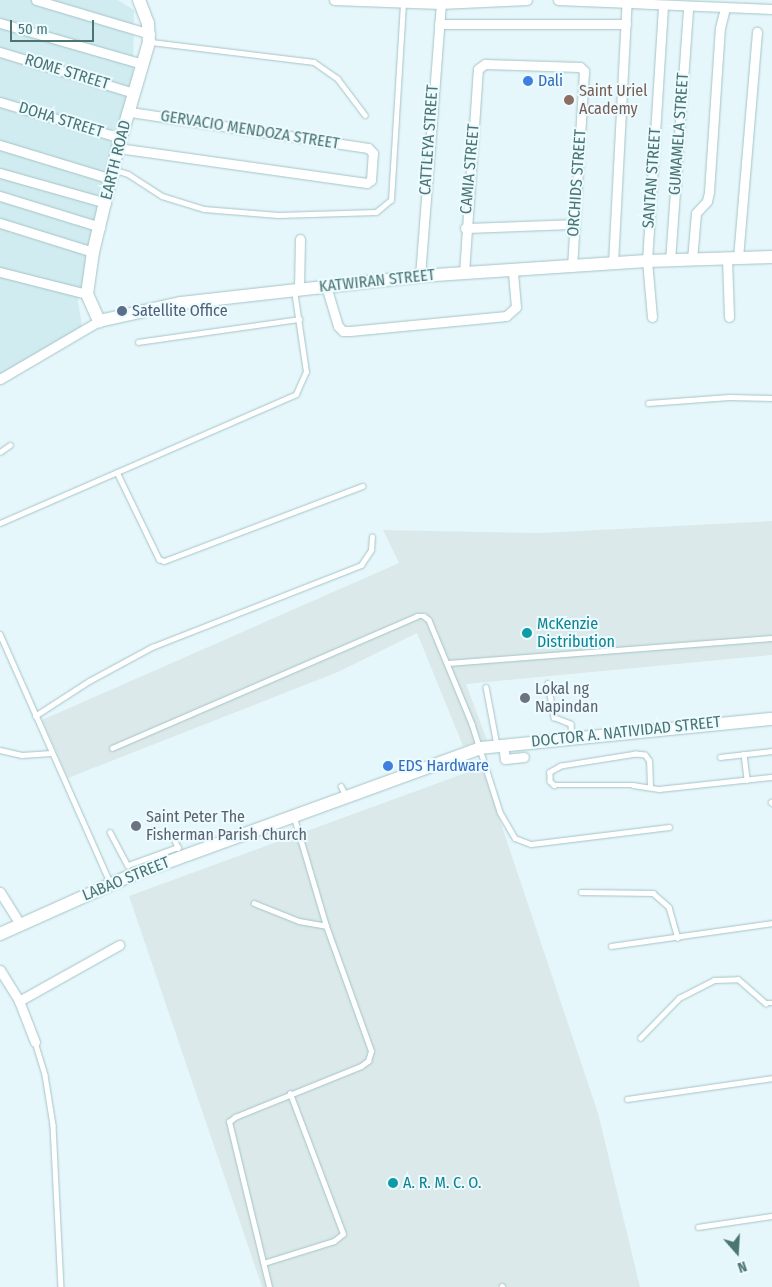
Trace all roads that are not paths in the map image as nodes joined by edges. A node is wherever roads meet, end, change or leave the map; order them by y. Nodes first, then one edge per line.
1 (36, 0) edge
2 (138, 0) edge
3 (334, 0) edge
4 (518, 0) edge
5 (527, 0) edge
6 (558, 0) edge
7 (573, 0) edge
8 (627, 0) edge
9 (484, 1) edge
10 (397, 2) edge
11 (441, 2) edge
12 (667, 3) edge
13 (710, 4) edge
14 (688, 7) junction
15 (725, 8) junction
16 (772, 8) edge
17 (0, 23) edge
18 (439, 24) junction
19 (626, 24) junction
20 (757, 32) dead end
21 (150, 38) junction
22 (0, 52) edge
23 (143, 64) junction
24 (583, 69) joint
25 (134, 93) junction
26 (0, 102) edge
27 (129, 112) junction
28 (365, 115) dead end
29 (120, 143) junction
30 (0, 144) edge
31 (371, 150) joint
32 (0, 173) edge
33 (112, 175) junction
34 (0, 196) edge
35 (106, 203) junction
36 (0, 222) edge
37 (573, 224) junction
38 (100, 227) junction
39 (466, 228) junction
40 (300, 238) dead end
41 (93, 252) junction
42 (772, 257) edge
43 (733, 259) junction
44 (670, 260) junction
45 (692, 260) junction
46 (647, 261) junction
47 (613, 263) junction
48 (572, 267) junction
49 (0, 272) edge
50 (513, 272) junction
51 (464, 273) junction
52 (420, 276) junction
53 (326, 286) junction
54 (296, 289) junction
55 (87, 294) junction
56 (652, 317) dead end
57 (729, 317) dead end
58 (298, 319) junction
59 (99, 322) junction
60 (138, 342) dead end
61 (0, 379) edge
62 (772, 398) edge
63 (648, 403) dead end
64 (10, 445) dead end
65 (0, 452) edge
66 (117, 472) junction
67 (362, 486) dead end
68 (0, 523) edge
69 (372, 537) dead end
70 (0, 634) edge
71 (772, 638) edge
72 (447, 663) junction
73 (548, 683) dead end
74 (486, 687) dead end
75 (35, 716) junction
76 (772, 719) edge
77 (572, 736) junction
78 (500, 746) junction
79 (112, 748) dead end
80 (480, 748) junction
81 (0, 750) edge
82 (772, 751) edge
83 (51, 753) junction
84 (744, 754) junction
85 (524, 757) dead end
86 (720, 757) dead end
87 (772, 777) edge
88 (747, 780) junction
89 (650, 788) junction
90 (293, 816) junction
91 (669, 827) dead end
92 (110, 832) dead end
93 (173, 836) dead end
94 (179, 852) junction
95 (130, 870) junction
96 (110, 884) junction
97 (0, 892) edge
98 (581, 892) dead end
99 (254, 904) dead end
100 (772, 923) edge
101 (20, 924) junction
102 (326, 926) junction
103 (0, 934) edge
104 (678, 938) junction
105 (119, 945) dead end
106 (611, 946) dead end
107 (0, 970) edge
108 (19, 1001) junction
109 (772, 1003) edge
110 (640, 1038) dead end
111 (35, 1042) joint
112 (772, 1078) edge
113 (290, 1094) junction
114 (628, 1098) dead end
115 (772, 1216) edge
116 (698, 1227) dead end
117 (264, 1263) junction
118 (61, 1287) edge
119 (269, 1287) edge

1 - 21 street
2 - 21 street
3 - 10 street
4 - 5 street
4 - 9 street
6 - 7 street
7 - 8 street
8 - 12 street
8 - 19 street
9 - 11 street
10 - 11 street
10 - 33 lane
11 - 18 street, CATTLEYA STREET
12 - 14 street
12 - 46 street, SANTAN STREET
13 - 14 street
13 - 15 street
14 - 44 street, GUMAMELA STREET
15 - 16 street
15 - 45 street
17 - 23 street
18 - 19 street
18 - 52 street, CATTLEYA STREET
19 - 47 street
20 - 43 street
21 - 23 street, EARTH ROAD
21 - 28 lane
22 - 25 street, ROME STREET
23 - 25 street, EARTH ROAD
24 - 37 street, ORCHIDS STREET
24 - 39 street, CAMIA STREET
25 - 27 street, EARTH ROAD
26 - 29 street, DOHA STREET
27 - 29 street, EARTH ROAD
27 - 31 street, GERVACIO MENDOZA STREET
29 - 31 street, DOHA STREET
29 - 33 street, EARTH ROAD
30 - 33 street
32 - 35 street
33 - 35 street, EARTH ROAD
34 - 38 street
35 - 38 street, EARTH ROAD
36 - 41 street
37 - 39 street
37 - 48 street, ORCHIDS STREET
38 - 41 street, EARTH ROAD
39 - 51 street, CAMIA STREET
40 - 54 street
41 - 55 street, EARTH ROAD
42 - 43 street, KATWIRAN STREET
43 - 45 street, KATWIRAN STREET
43 - 57 street
44 - 45 street, KATWIRAN STREET
44 - 46 street, KATWIRAN STREET
46 - 47 street, KATWIRAN STREET
46 - 56 street, SANTAN STREET
47 - 48 street, KATWIRAN STREET
48 - 50 street, KATWIRAN STREET
49 - 55 street
50 - 51 street, KATWIRAN STREET
50 - 53 street
51 - 52 street, KATWIRAN STREET
52 - 53 street, KATWIRAN STREET
53 - 54 street, KATWIRAN STREET
54 - 58 lane
54 - 59 street, KATWIRAN STREET
55 - 59 street
58 - 60 lane
58 - 66 lane
59 - 61 street, KATWIRAN STREET
62 - 63 lane
64 - 65 lane
66 - 67 lane
66 - 68 lane
69 - 75 lane
70 - 75 lane
71 - 72 lane
72 - 79 lane
72 - 80 lane
73 - 77 lane
74 - 78 lane
75 - 83 lane
76 - 77 street, DOCTOR A. NATIVIDAD STREET
77 - 78 street, DOCTOR A. NATIVIDAD STREET
78 - 80 street, DOCTOR A. NATIVIDAD STREET
78 - 85 street
80 - 90 street, LABAO STREET
80 - 91 lane
81 - 83 lane
82 - 84 lane
83 - 96 lane
84 - 86 lane
84 - 88 lane
87 - 88 lane
88 - 89 lane
89 - 89 lane
90 - 94 street, LABAO STREET
90 - 102 lane
92 - 95 lane
93 - 94 lane
94 - 95 street, LABAO STREET
95 - 96 street, LABAO STREET
96 - 101 street, LABAO STREET
97 - 101 street
98 - 104 lane
99 - 102 lane
100 - 104 lane
101 - 103 street, LABAO STREET
102 - 113 lane
104 - 106 lane
105 - 108 street
107 - 108 street
108 - 111 street
109 - 110 lane
111 - 118 lane
112 - 114 lane
113 - 117 lane
113 - 117 lane
115 - 116 lane
117 - 119 lane

